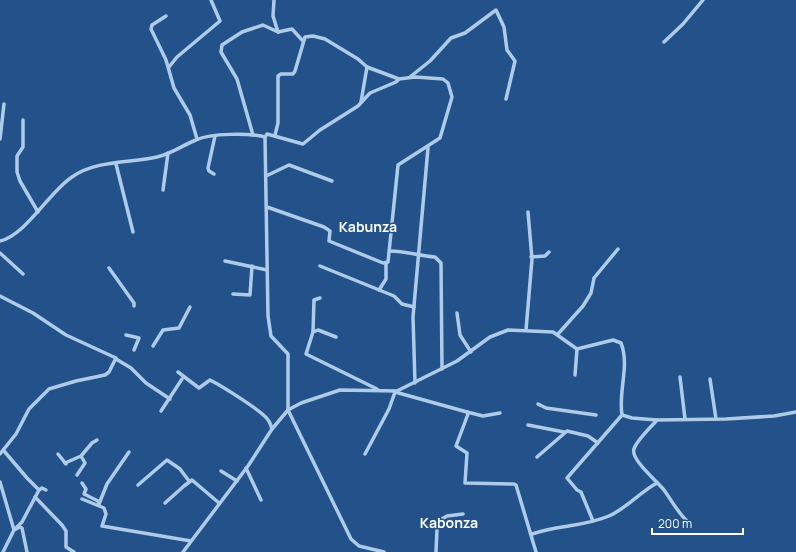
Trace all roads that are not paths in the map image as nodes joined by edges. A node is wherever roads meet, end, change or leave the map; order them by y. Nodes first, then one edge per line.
1 (211, 0) edge
2 (274, 0) edge
3 (703, 0) edge
4 (166, 16) dead end
5 (278, 32) junction
6 (303, 41) junction
7 (664, 42) dead end
8 (169, 67) junction
9 (367, 67) junction
10 (410, 77) junction
11 (399, 79) junction
12 (506, 99) dead end
13 (4, 104) dead end
14 (358, 106) junction
15 (23, 120) dead end
16 (253, 135) junction
17 (275, 135) junction
18 (215, 136) junction
19 (265, 137) junction
20 (0, 139) edge
21 (197, 139) junction
22 (428, 148) junction
23 (168, 153) junction
24 (116, 164) junction
25 (214, 174) dead end
26 (266, 176) junction
27 (332, 181) dead end
28 (163, 190) dead end
29 (267, 207) junction
30 (38, 212) junction
31 (528, 212) dead end
32 (133, 232) dead end
33 (0, 241) edge
34 (618, 249) dead end
35 (390, 251) junction
36 (549, 252) dead end
37 (0, 253) edge
38 (417, 256) junction
39 (532, 257) junction
40 (225, 261) dead end
41 (386, 263) junction
42 (252, 266) junction
43 (320, 266) dead end
44 (109, 268) dead end
45 (267, 270) junction
46 (23, 274) dead end
47 (379, 290) junction
48 (232, 294) dead end
49 (0, 296) edge
50 (320, 298) dead end
51 (134, 306) dead end
52 (190, 307) dead end
53 (414, 307) junction
54 (457, 313) dead end
55 (526, 330) junction
56 (313, 332) junction
57 (558, 334) junction
58 (126, 335) dead end
59 (336, 337) dead end
60 (153, 346) dead end
61 (577, 349) junction
62 (134, 350) dead end
63 (471, 352) junction
64 (116, 359) junction
65 (442, 369) junction
66 (178, 372) dead end
67 (575, 376) dead end
68 (680, 377) dead end
69 (177, 379) dead end
70 (182, 379) junction
71 (188, 379) junction
72 (710, 379) dead end
73 (415, 383) junction
74 (379, 391) junction
75 (396, 392) junction
76 (170, 399) junction
77 (538, 404) dead end
78 (288, 410) junction
79 (161, 411) dead end
80 (467, 412) junction
81 (796, 412) edge
82 (500, 413) dead end
83 (596, 415) dead end
84 (622, 415) junction
85 (685, 419) junction
86 (716, 419) junction
87 (657, 420) junction
88 (528, 425) dead end
89 (272, 428) junction
90 (564, 432) junction
91 (98, 440) dead end
92 (598, 443) junction
93 (4, 450) junction
94 (129, 452) dead end
95 (0, 454) edge
96 (58, 454) dead end
97 (365, 454) dead end
98 (81, 456) junction
99 (537, 457) dead end
100 (246, 468) junction
101 (221, 471) dead end
102 (77, 475) dead end
103 (189, 481) junction
104 (237, 481) junction
105 (0, 482) edge
106 (82, 483) dead end
107 (657, 483) junction
108 (138, 485) dead end
109 (39, 490) junction
110 (46, 490) dead end
111 (36, 497) junction
112 (82, 499) dead end
113 (261, 500) dead end
114 (219, 503) junction
115 (99, 504) junction
116 (165, 504) dead end
117 (463, 514) dead end
118 (593, 521) junction
119 (688, 522) dead end
120 (14, 530) junction
121 (532, 534) junction
122 (191, 541) junction
123 (359, 546) junction
124 (3, 552) edge
125 (27, 552) edge
126 (74, 552) edge
127 (183, 552) edge
128 (356, 552) edge
129 (384, 552) edge
130 (436, 552) edge
131 (536, 552) edge

1 - 8 street
2 - 5 street
3 - 7 street
4 - 8 street
5 - 6 street
5 - 16 street
6 - 9 street
6 - 17 street
8 - 21 street
9 - 11 street
9 - 14 street
10 - 11 street
10 - 12 street
10 - 22 street
11 - 14 street
13 - 20 street
14 - 17 street
15 - 30 street
16 - 18 street
16 - 19 street
17 - 19 street
18 - 21 street
18 - 25 street
19 - 26 street
21 - 23 street
22 - 35 street
22 - 38 street
23 - 24 street
23 - 28 street
24 - 30 street
24 - 32 street
26 - 27 street
26 - 29 street
29 - 41 street
29 - 45 street
30 - 33 street
31 - 39 street
34 - 57 street
35 - 38 street
35 - 41 street
36 - 39 street
37 - 46 street
38 - 53 street
38 - 65 street
39 - 55 street
40 - 42 street
41 - 47 street
42 - 45 street
42 - 48 street
43 - 47 street
44 - 51 street
45 - 78 street
47 - 53 street
49 - 64 street
50 - 56 street
52 - 60 street
53 - 73 street
54 - 63 street
55 - 57 street
55 - 63 street
56 - 59 street
56 - 74 street
57 - 61 street
58 - 62 street
61 - 67 street
61 - 84 street
63 - 65 street
64 - 76 street
64 - 93 street
65 - 73 street
66 - 71 street
68 - 85 street
69 - 70 street
70 - 71 street
70 - 76 street
71 - 89 street
72 - 86 street
73 - 75 street
74 - 75 street
74 - 78 street
75 - 80 street
75 - 97 street
76 - 79 street
77 - 83 street
78 - 89 street
78 - 123 street
80 - 82 street
80 - 121 street
81 - 86 street
84 - 87 street
84 - 92 street
85 - 86 street
85 - 87 street
87 - 107 street
88 - 90 street
89 - 100 street
90 - 92 street
90 - 99 street
91 - 98 street
92 - 118 street
93 - 95 street
93 - 109 street
94 - 115 street
96 - 98 street
98 - 102 street
100 - 104 street
100 - 113 street
101 - 104 street
103 - 108 street
103 - 114 street
103 - 116 street
104 - 114 street
105 - 120 street
106 - 115 street
107 - 118 street
107 - 119 street
109 - 110 street
109 - 111 street
111 - 120 street
111 - 126 street
112 - 115 street
114 - 122 street
115 - 122 street
117 - 130 street
118 - 121 street
120 - 124 street
120 - 125 street
121 - 131 street
122 - 127 street
123 - 128 street
123 - 129 street

